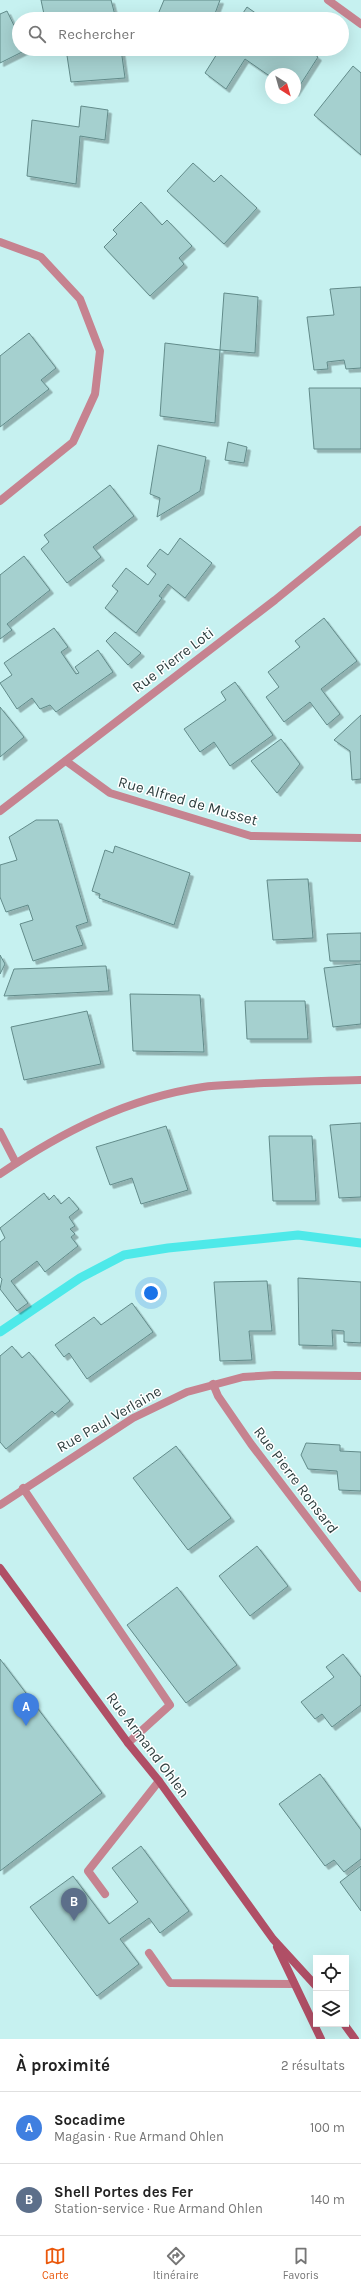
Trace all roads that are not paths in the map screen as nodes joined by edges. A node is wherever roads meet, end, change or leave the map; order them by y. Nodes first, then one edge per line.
1 (328, 0) edge
2 (344, 12) edge
3 (349, 15) edge
4 (361, 24) edge
5 (0, 242) edge
6 (0, 501) edge
7 (361, 530) edge
8 (66, 761) junction
9 (0, 811) edge
10 (361, 838) edge
11 (361, 1080) edge
12 (0, 1132) edge
13 (16, 1163) junction
14 (0, 1174) edge
15 (361, 1376) edge
16 (213, 1384) junction
17 (23, 1488) junction
18 (0, 1505) edge
19 (0, 1568) edge
20 (361, 1588) edge
21 (128, 1743) junction
22 (159, 1781) junction
23 (106, 1894) dead end
24 (273, 1939) junction
25 (149, 1953) dead end
26 (313, 1983) edge
27 (294, 1984) junction
28 (346, 2027) edge
29 (321, 2039) edge
30 (355, 2039) edge

1 - 2 street
3 - 4 street
5 - 6 street
7 - 8 street, Rue Pierre Loti
8 - 9 street, Rue Pierre Loti
8 - 10 street, Rue Alfred de Musset
11 - 13 street
12 - 13 street
13 - 14 street
15 - 16 street, Rue Paul Verlaine
16 - 17 street, Rue Paul Verlaine
16 - 20 street, Rue Pierre Ronsard
17 - 18 street, Rue Paul Verlaine
17 - 21 street
19 - 21 main road, Rue Armand Ohlen
21 - 22 main road, Rue Armand Ohlen
22 - 23 street
22 - 24 main road, Rue Armand Ohlen
24 - 26 main road, Rue Armand Ohlen
24 - 27 main road, Rue Armand Ohlen
25 - 27 street
27 - 29 main road, Rue Armand Ohlen
28 - 30 main road

